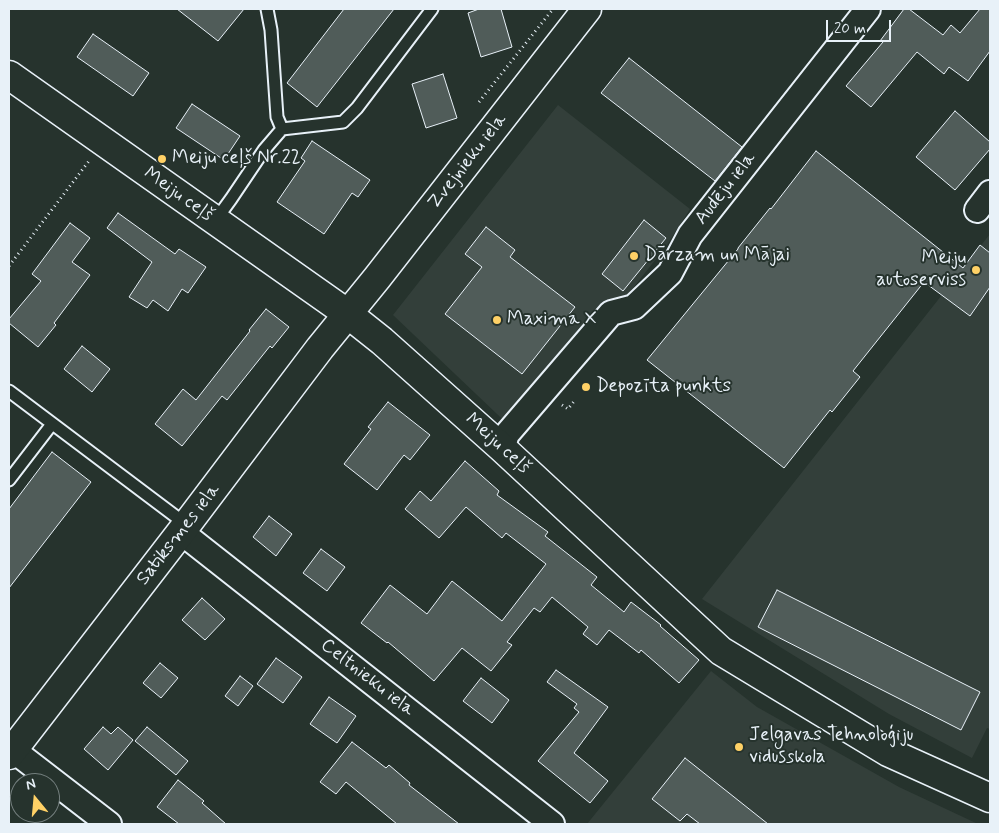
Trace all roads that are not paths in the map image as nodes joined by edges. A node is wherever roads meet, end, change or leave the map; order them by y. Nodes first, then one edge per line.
1 (267, 9) edge
2 (432, 9) edge
3 (588, 9) edge
4 (868, 9) edge
5 (9, 75) edge
6 (282, 129) junction
7 (215, 220) junction
8 (348, 314) junction
9 (9, 391) edge
10 (52, 424) junction
11 (502, 448) junction
12 (9, 480) edge
13 (184, 529) junction
14 (11, 753) edge
15 (990, 798) edge
16 (109, 824) edge
17 (552, 824) edge

1 - 6 lane
2 - 6 lane
3 - 8 street, Zvejnieku iela
4 - 11 street, Audēju iela
5 - 7 street, Meiju ceļš
6 - 7 lane
7 - 8 street, Meiju ceļš
8 - 11 street, Meiju ceļš
8 - 13 street, Satiksmes iela
9 - 10 lane
10 - 12 lane
10 - 13 lane
11 - 15 street, Meiju ceļš
13 - 14 street, Satiksmes iela
13 - 17 street, Celtnieku iela
14 - 16 street

